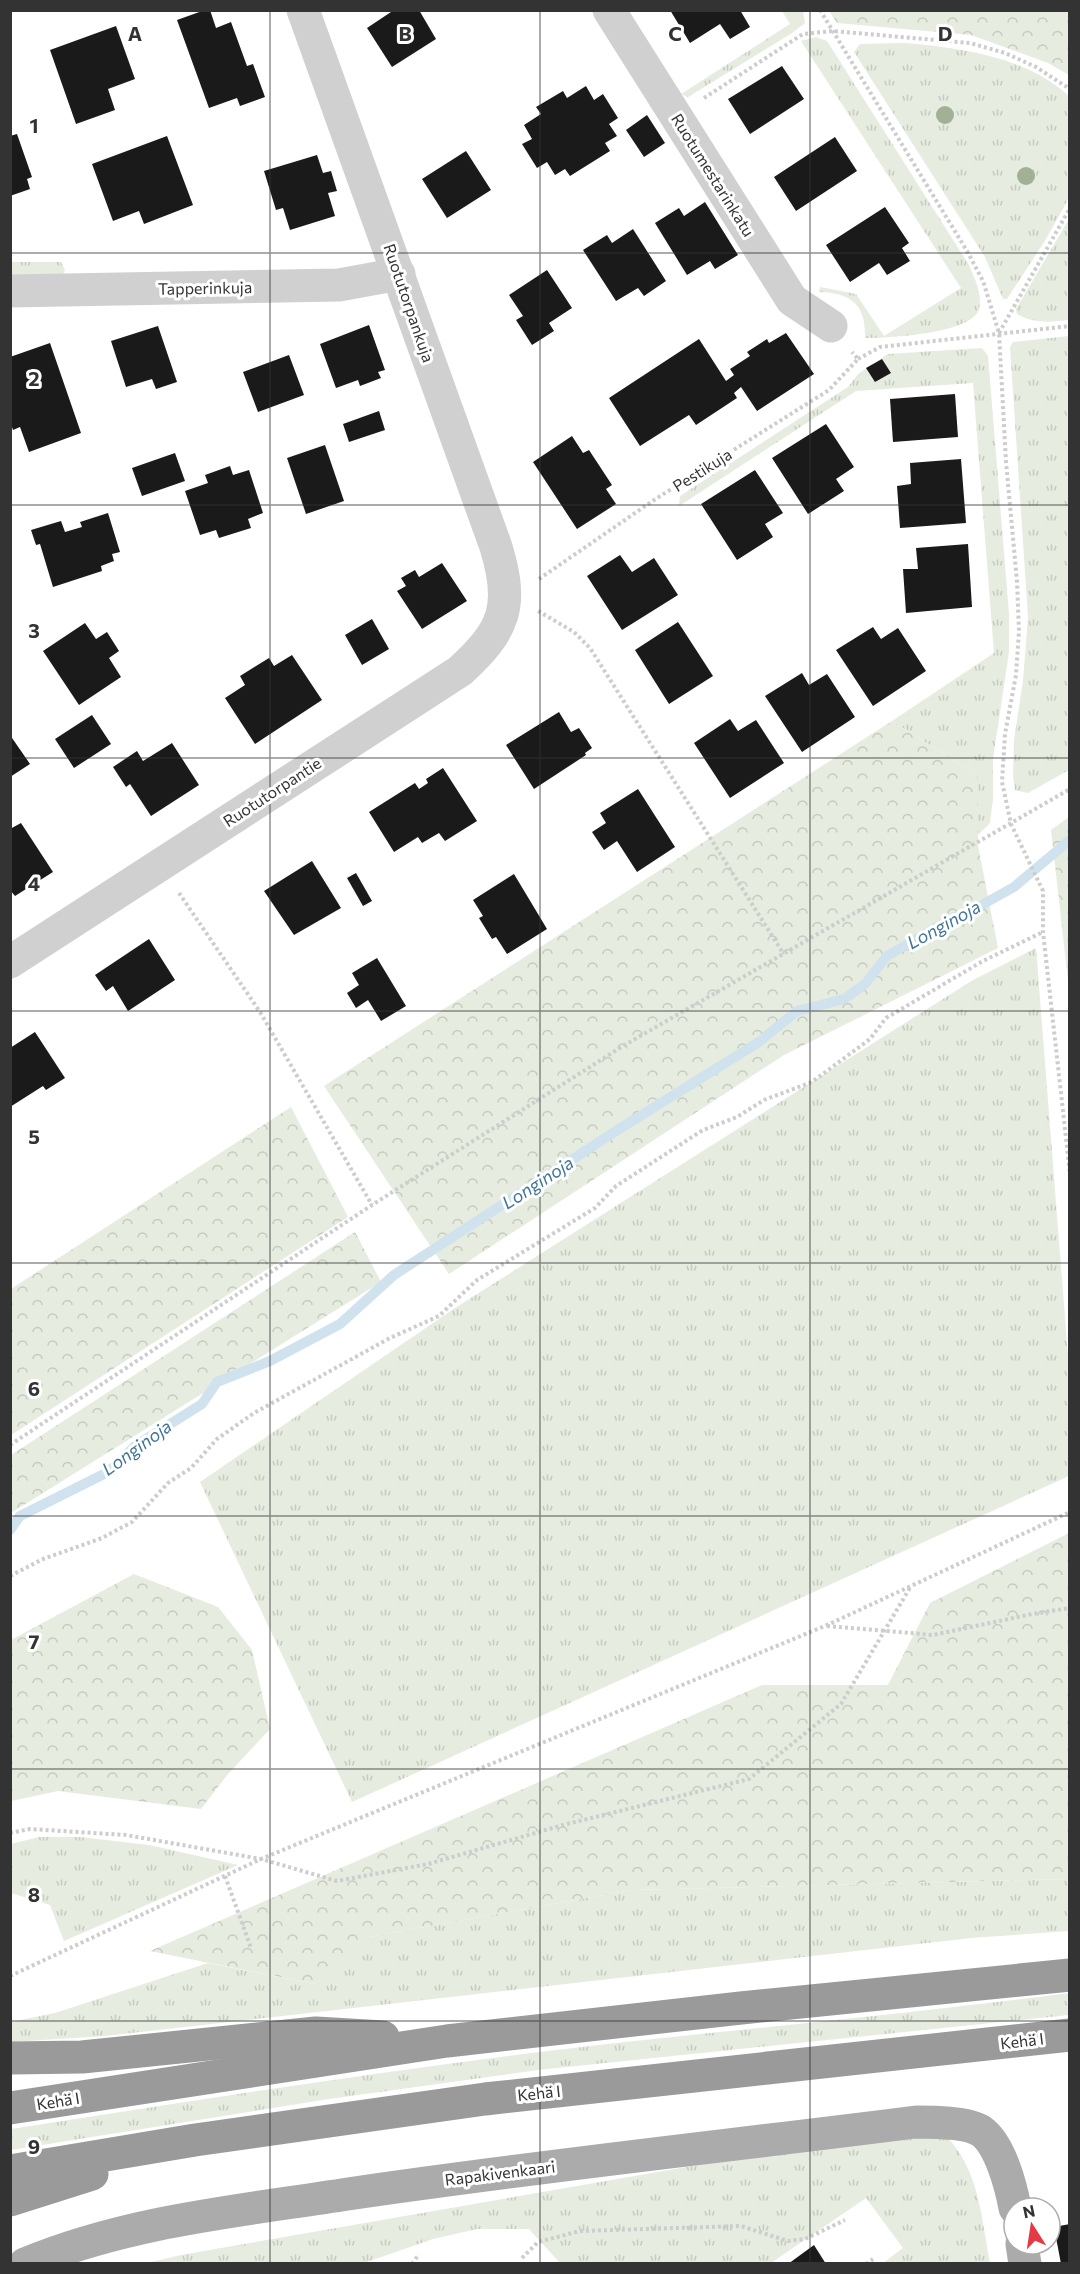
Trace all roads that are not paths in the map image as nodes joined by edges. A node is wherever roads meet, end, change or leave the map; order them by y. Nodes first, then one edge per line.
1 (303, 10) edge
2 (609, 10) edge
3 (399, 274) junction
4 (10, 291) edge
5 (831, 326) road end
6 (506, 598) joint
7 (10, 962) edge
8 (1070, 1975) edge
9 (1070, 2036) edge
10 (447, 2041) junction
11 (10, 2058) edge
12 (10, 2108) edge
13 (195, 2140) junction
14 (10, 2170) edge
15 (1011, 2196) edge
16 (10, 2200) edge
17 (24, 2264) edge

1 - 3 street, Ruotutorpankuja
2 - 5 street, Ruotumestarinkatu
3 - 4 street, Tapperinkuja
3 - 6 street, Ruotutorpankuja
6 - 7 street, Ruotutorpantie
8 - 10 highway, Kehä I
9 - 13 highway, Kehä I
10 - 11 highway
10 - 12 highway, Kehä I
13 - 14 highway, Kehä I
13 - 16 highway
15 - 17 main road, Rapakivenkaari

